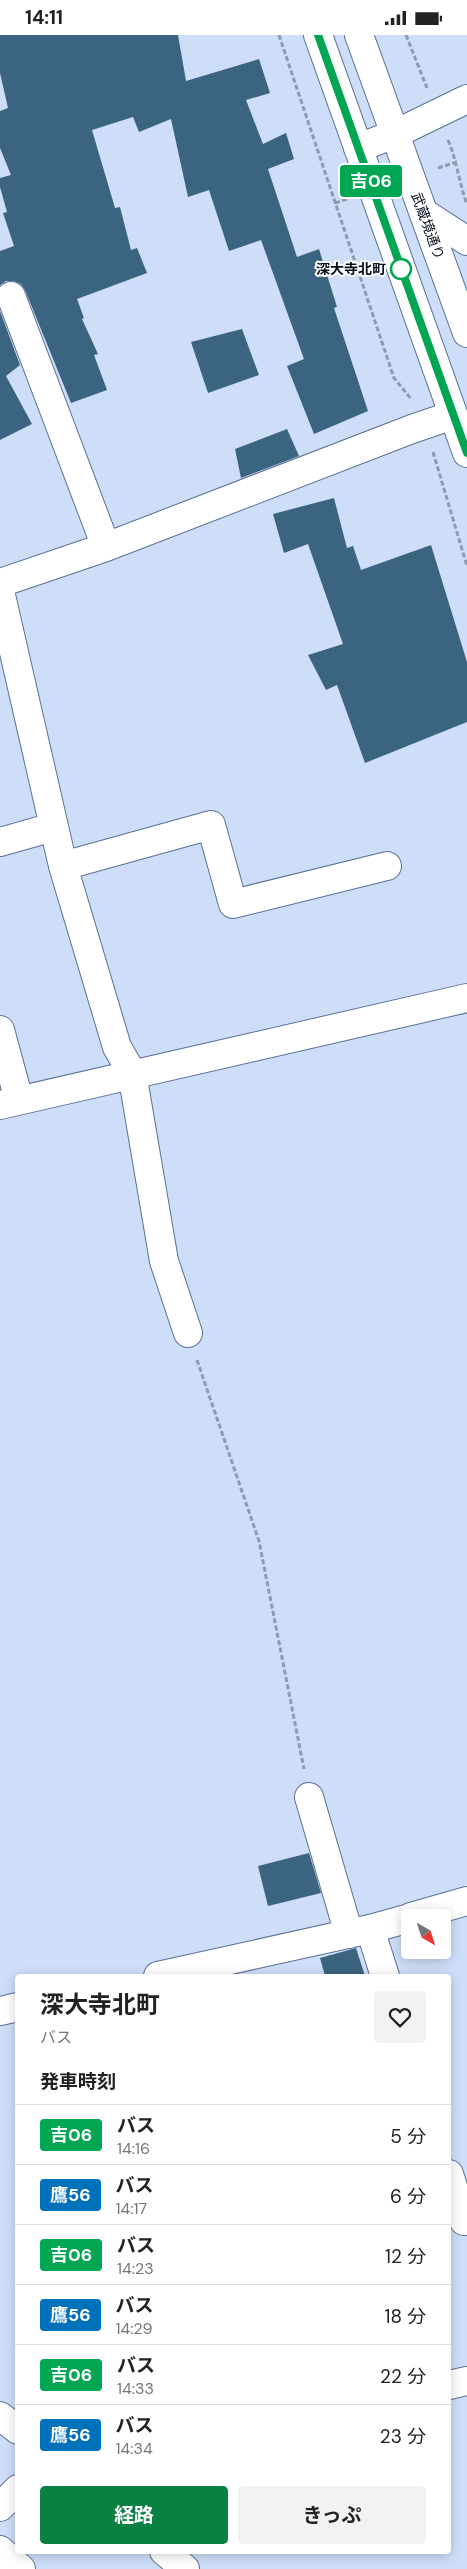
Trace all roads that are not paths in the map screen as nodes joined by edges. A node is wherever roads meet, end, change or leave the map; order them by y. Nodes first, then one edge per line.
1 (318, 35) edge
2 (359, 35) edge
3 (467, 99) edge
4 (395, 134) junction
5 (358, 148) junction
6 (424, 213) junction
7 (467, 241) edge
8 (11, 296) dead end
9 (467, 333) edge
10 (453, 415) junction
11 (467, 453) edge
12 (106, 547) junction
13 (0, 583) edge
14 (0, 591) edge
15 (53, 827) junction
16 (0, 842) edge
17 (63, 865) junction
18 (387, 866) dead end
19 (467, 998) edge
20 (0, 1030) edge
21 (132, 1073) junction
22 (9, 1102) edge
23 (188, 1333) road end
24 (309, 1797) road end
25 (467, 1901) edge
26 (440, 1909) edge
27 (401, 1921) edge
28 (360, 1932) junction
29 (167, 1974) edge
30 (384, 1974) edge
31 (15, 2008) edge
32 (0, 2011) edge
33 (451, 2183) edge
34 (460, 2223) edge
35 (467, 2381) edge
36 (451, 2385) edge
37 (0, 2416) edge
38 (15, 2428) edge
39 (15, 2492) edge
40 (0, 2507) edge
41 (0, 2550) edge
42 (168, 2554) edge
43 (21, 2569) edge
44 (185, 2569) edge

1 - 5 street
2 - 4 street, 武蔵境通り
3 - 4 street
4 - 5 street
4 - 6 street, 武蔵境通り
5 - 10 street
6 - 7 street
6 - 9 street, 武蔵境通り
8 - 12 street
10 - 11 street
10 - 12 street
12 - 13 street
14 - 15 street
15 - 16 street
15 - 17 street
17 - 18 street
17 - 21 street
19 - 21 street
20 - 22 street
21 - 22 street
21 - 23 street
24 - 28 street
25 - 26 street
27 - 28 street
28 - 29 street
28 - 30 street
31 - 32 street
33 - 34 street
35 - 36 street
37 - 38 street
39 - 40 street
41 - 43 street
42 - 44 street

